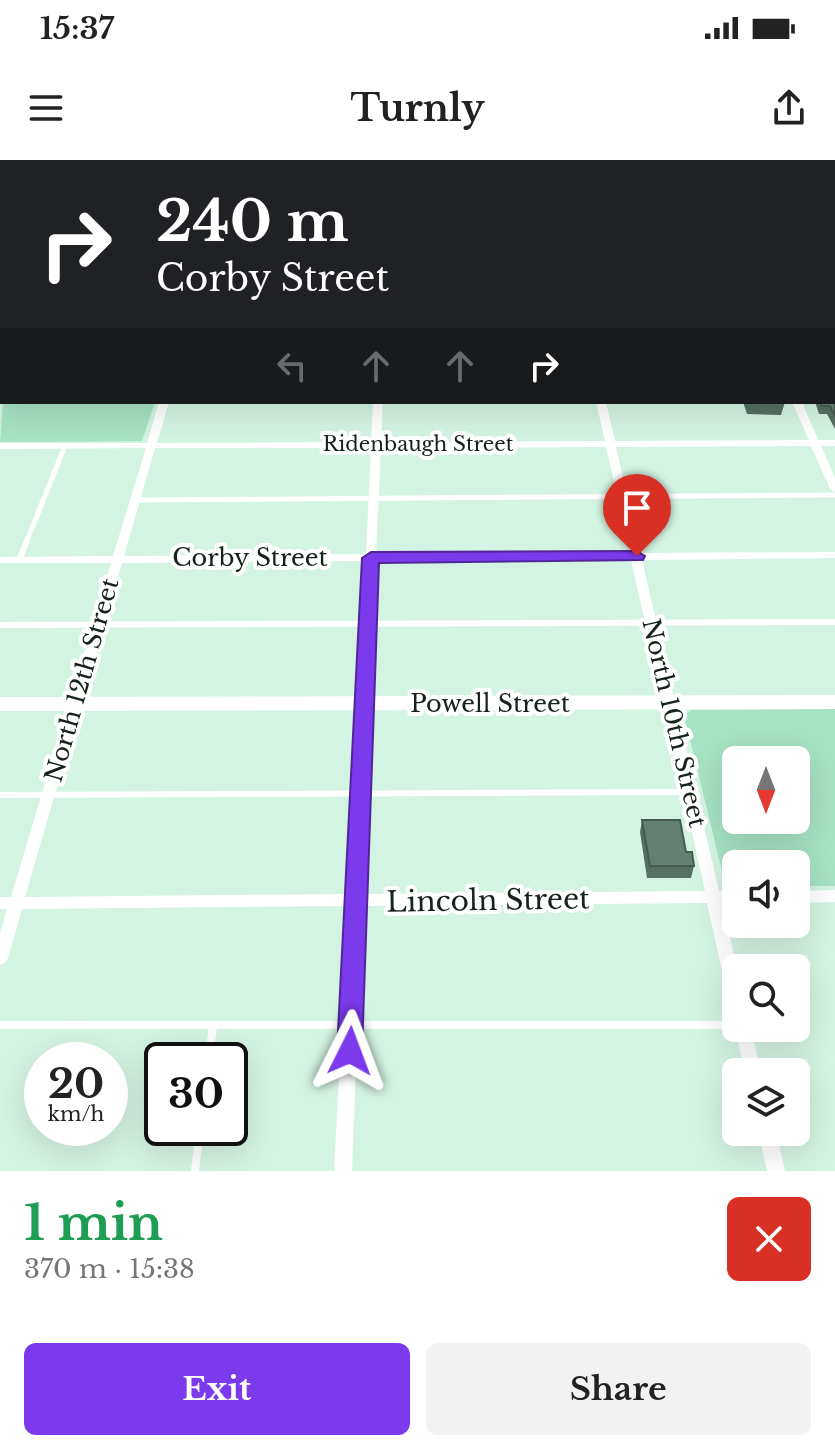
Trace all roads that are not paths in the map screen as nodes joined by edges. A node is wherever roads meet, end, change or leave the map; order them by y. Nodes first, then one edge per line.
1 (163, 404) edge
2 (378, 404) edge
3 (601, 404) edge
4 (798, 404) edge
5 (610, 443) junction
6 (815, 443) junction
7 (835, 443) edge
8 (377, 445) junction
9 (0, 446) edge
10 (65, 446) junction
11 (151, 446) junction
12 (835, 489) edge
13 (835, 495) edge
14 (623, 497) junction
15 (375, 498) junction
16 (133, 500) junction
17 (835, 555) edge
18 (637, 556) junction
19 (371, 558) junction
20 (117, 559) junction
21 (0, 560) edge
22 (19, 560) junction
23 (835, 622) edge
24 (651, 624) junction
25 (0, 625) edge
26 (98, 625) junction
27 (367, 626) junction
28 (835, 702) edge
29 (0, 704) edge
30 (670, 704) junction
31 (75, 705) junction
32 (365, 705) junction
33 (690, 792) junction
34 (362, 794) junction
35 (0, 795) edge
36 (48, 795) junction
37 (835, 896) edge
38 (713, 897) junction
39 (722, 897) edge
40 (810, 897) edge
41 (357, 901) junction
42 (8, 903) edge
43 (726, 954) edge
44 (0, 958) edge
45 (351, 1024) junction
46 (0, 1025) edge
47 (213, 1025) junction
48 (722, 1025) edge
49 (211, 1042) edge
50 (198, 1146) edge
51 (770, 1146) edge
52 (195, 1171) edge
53 (343, 1171) edge
54 (776, 1171) edge

1 - 11 street, North 12th Street
2 - 8 street
3 - 5 street, North 10th Street
4 - 6 street
5 - 6 street, Ridenbaugh Street
5 - 8 street, Ridenbaugh Street
5 - 14 street, North 10th Street
6 - 7 street, Ridenbaugh Street
6 - 12 street
8 - 11 street, Ridenbaugh Street
8 - 15 street
9 - 10 street, Ridenbaugh Street
10 - 11 street, Ridenbaugh Street
10 - 22 lane
11 - 16 street, North 12th Street
13 - 14 lane
14 - 15 lane
14 - 18 street, North 10th Street
15 - 16 lane
15 - 19 street
16 - 20 street, North 12th Street
17 - 18 street, Corby Street
18 - 19 street, Corby Street
18 - 24 street, North 10th Street
19 - 20 street, Corby Street
19 - 27 street
20 - 22 street, Corby Street
20 - 26 street, North 12th Street
21 - 22 street, Corby Street
23 - 24 lane
24 - 27 lane
24 - 30 street, North 10th Street
25 - 26 lane
26 - 27 lane
26 - 31 street, North 12th Street
27 - 32 street
28 - 30 street, Powell Street
29 - 31 street, Powell Street
30 - 32 street, Powell Street
30 - 33 street, North 10th Street
31 - 32 street, Powell Street
31 - 36 street, North 12th Street
32 - 34 street
33 - 34 lane
33 - 38 street, North 10th Street
34 - 36 lane
34 - 41 street
35 - 36 lane
36 - 42 street, North 12th Street
37 - 40 street
38 - 39 street, Lincoln Street
38 - 41 street, Lincoln Street
38 - 43 street, North 10th Street
41 - 42 street, Lincoln Street
41 - 45 street
42 - 44 street, North 12th Street
45 - 47 lane
45 - 48 lane
45 - 53 street
46 - 47 lane
47 - 49 lane
50 - 52 lane
51 - 54 street

